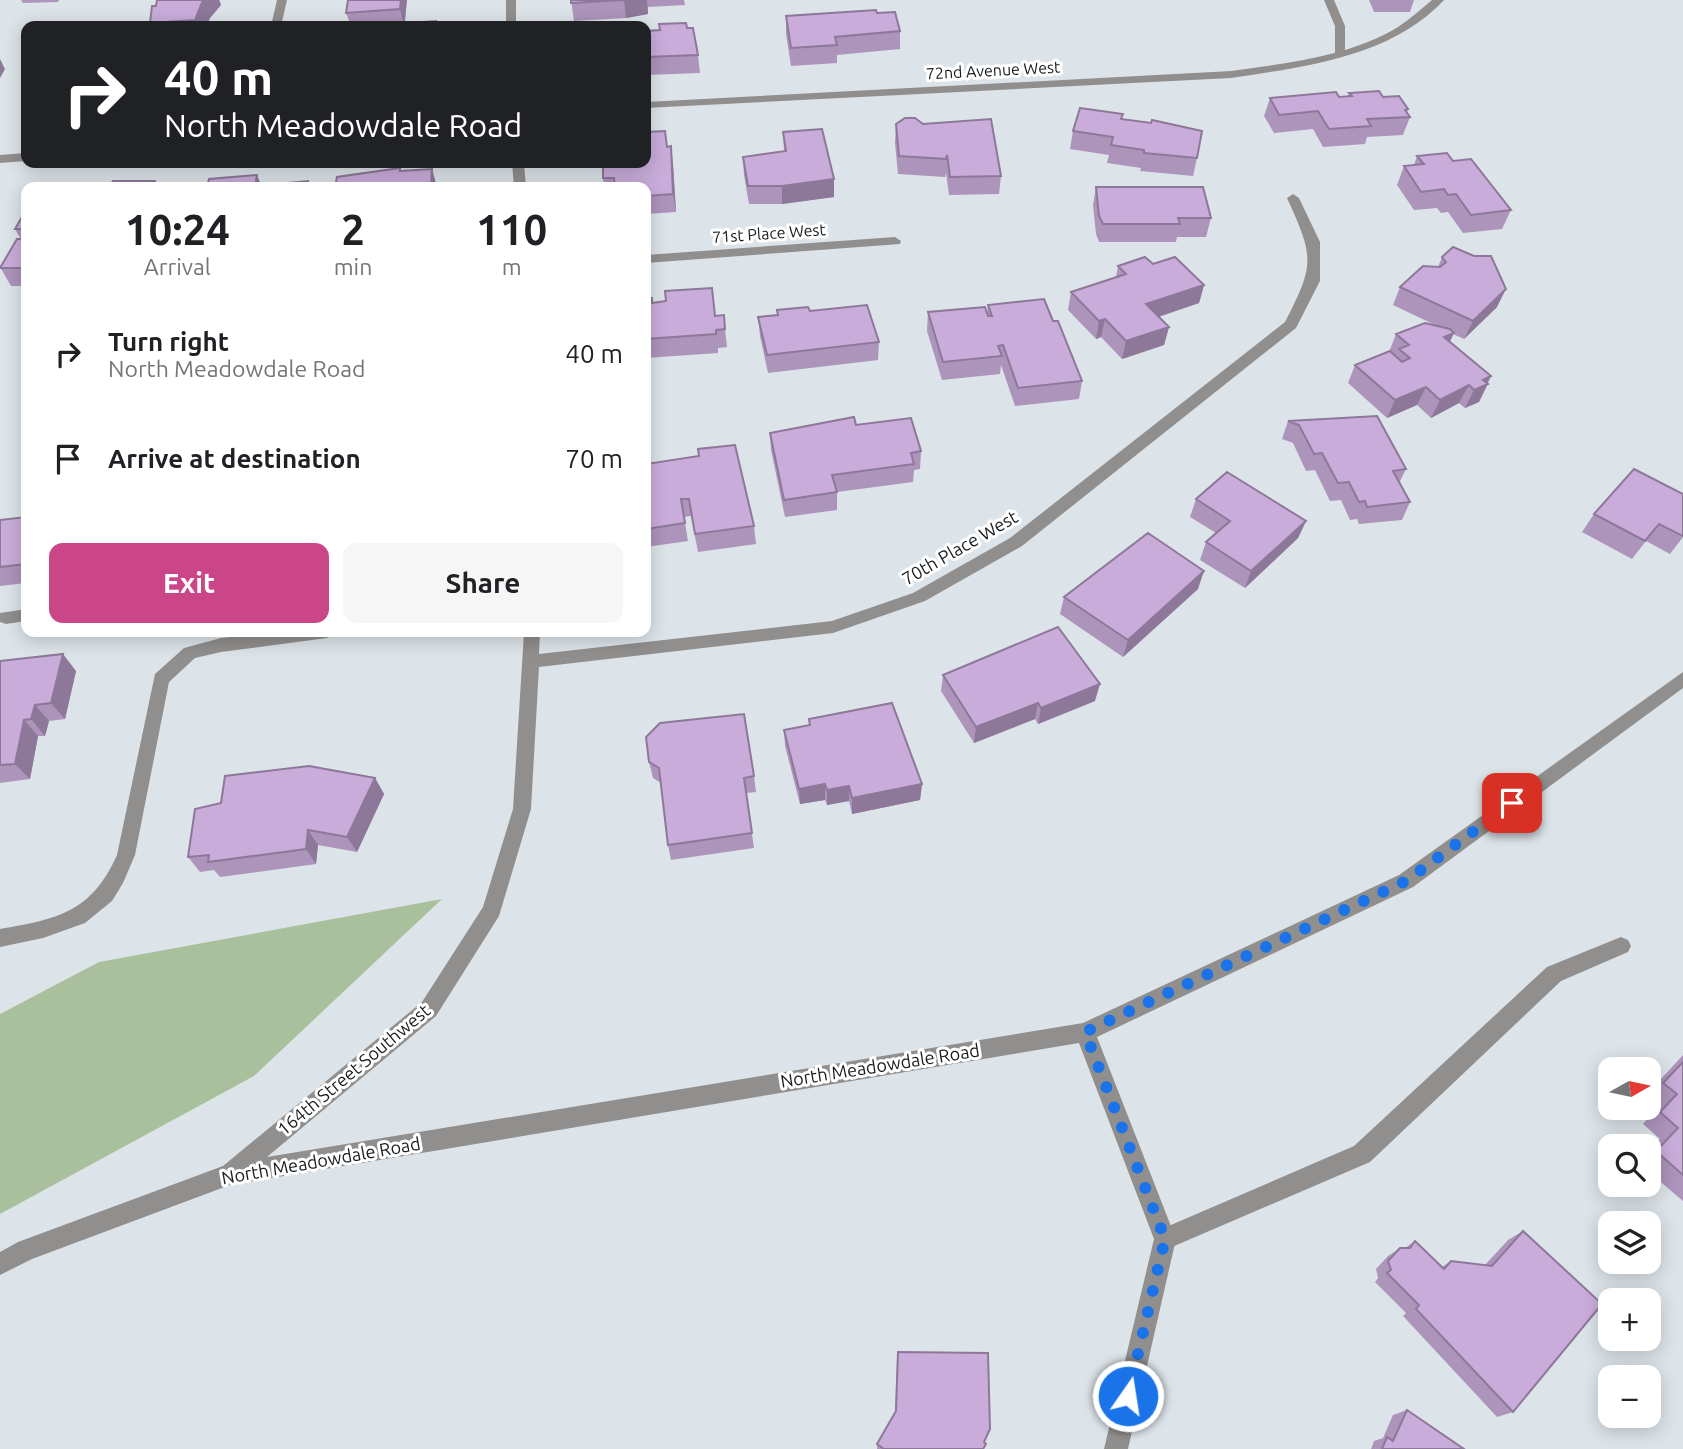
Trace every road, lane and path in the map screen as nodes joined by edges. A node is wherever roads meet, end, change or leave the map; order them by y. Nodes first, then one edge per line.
1 (282, 0) edge
2 (511, 0) edge
3 (1329, 0) edge
4 (1439, 0) edge
5 (277, 21) edge
6 (511, 21) edge
7 (1341, 54) junction
8 (651, 105) edge
9 (21, 157) edge
10 (0, 159) edge
11 (1293, 198) dead end
12 (895, 242) dead end
13 (651, 259) edge
14 (21, 616) edge
15 (6, 618) dead end
16 (286, 637) edge
17 (532, 637) edge
18 (532, 661) junction
19 (1683, 679) edge
20 (0, 938) edge
21 (1621, 946) dead end
22 (1085, 1032) junction
23 (230, 1174) junction
24 (1165, 1239) junction
25 (0, 1264) edge
26 (1115, 1449) edge

1 - 5 street
2 - 6 street
3 - 7 street
4 - 7 street, 72nd Avenue West
7 - 8 street, 72nd Avenue West
9 - 10 street
11 - 18 street, 70th Place West
12 - 13 street, 71st Place West
14 - 15 street
16 - 20 street
17 - 18 street, 164th Street Southwest
18 - 23 street, 164th Street Southwest
19 - 22 street, North Meadowdale Road
21 - 24 street
22 - 23 street, North Meadowdale Road
22 - 24 street
23 - 25 street, North Meadowdale Road
24 - 26 street

